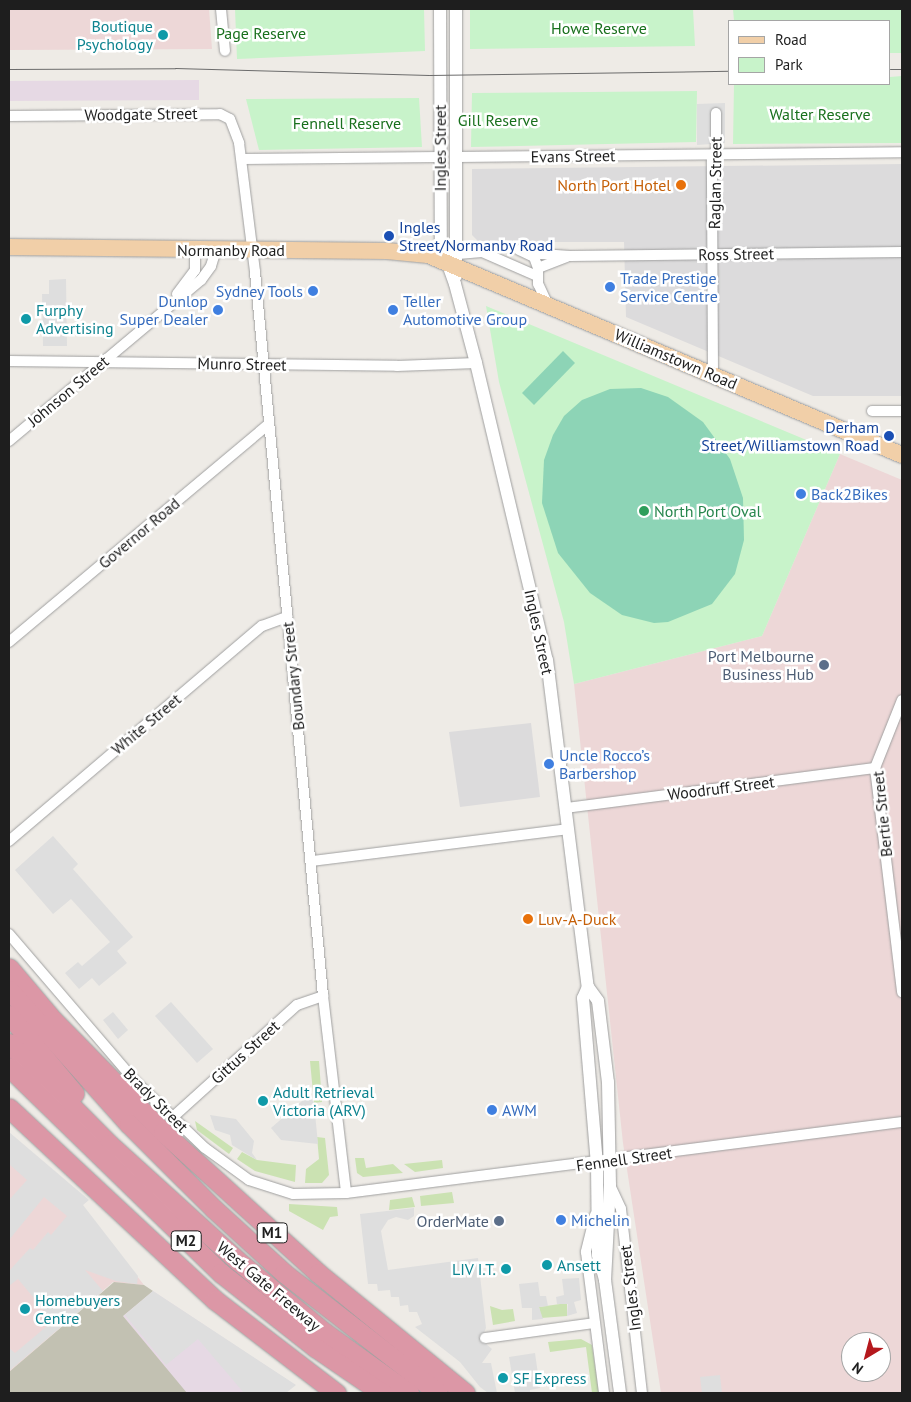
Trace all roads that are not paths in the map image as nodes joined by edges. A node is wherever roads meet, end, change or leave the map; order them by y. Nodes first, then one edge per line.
1 (220, 9) edge
2 (440, 9) edge
3 (456, 9) edge
4 (225, 52) dead end
5 (716, 113) dead end
6 (9, 116) edge
7 (902, 152) edge
8 (714, 154) junction
9 (440, 157) junction
10 (457, 157) junction
11 (243, 159) junction
12 (9, 247) edge
13 (195, 250) junction
14 (216, 250) junction
15 (252, 251) junction
16 (902, 252) edge
17 (713, 254) junction
18 (570, 256) junction
19 (453, 261) junction
20 (538, 272) junction
21 (172, 301) junction
22 (548, 305) junction
23 (9, 361) edge
24 (100, 363) junction
25 (476, 363) junction
26 (264, 364) junction
27 (713, 374) junction
28 (902, 411) edge
29 (872, 412) dead end
30 (269, 424) junction
31 (9, 441) edge
32 (902, 455) edge
33 (288, 617) junction
34 (9, 642) edge
35 (902, 700) edge
36 (875, 768) junction
37 (566, 808) junction
38 (568, 829) junction
39 (9, 840) edge
40 (312, 861) junction
41 (9, 934) edge
42 (9, 952) edge
43 (9, 968) edge
44 (588, 987) junction
45 (9, 990) edge
46 (902, 992) edge
47 (323, 996) junction
48 (9, 1015) edge
49 (9, 1043) edge
50 (91, 1060) junction
51 (606, 1061) junction
52 (590, 1063) junction
53 (9, 1068) edge
54 (9, 1084) edge
55 (9, 1100) edge
56 (9, 1108) edge
57 (172, 1117) junction
58 (9, 1121) edge
59 (902, 1122) edge
60 (129, 1124) junction
61 (49, 1144) junction
62 (603, 1162) junction
63 (604, 1186) junction
64 (346, 1193) junction
65 (196, 1224) junction
66 (594, 1323) junction
67 (485, 1338) dead end
68 (322, 1393) edge
69 (336, 1393) edge
70 (360, 1393) edge
71 (382, 1393) edge
72 (409, 1393) edge
73 (438, 1393) edge
74 (463, 1393) edge
75 (604, 1393) edge
76 (620, 1393) edge
77 (642, 1393) edge

1 - 4 street
2 - 9 street, Ingles Street
3 - 10 street, Ingles Street
5 - 8 street, Raglan Street
6 - 11 street, Woodgate Street
7 - 8 street, Evans Street
8 - 10 street, Evans Street
8 - 17 street, Raglan Street
9 - 10 street, Evans Street
9 - 11 street, Evans Street
9 - 19 street, Ingles Street
10 - 19 street, Ingles Street
11 - 15 street, Boundary Street
12 - 13 main road, Normanby Road
13 - 14 main road, Normanby Road
13 - 21 street, Johnson Street
14 - 15 main road, Normanby Road
14 - 21 street, Johnson Street
15 - 19 main road, Normanby Road
15 - 26 street, Boundary Street
16 - 17 street, Ross Street
17 - 18 street, Ross Street
17 - 27 street, Raglan Street
18 - 20 street, Ross Street
18 - 20 street, Ross Street
19 - 20 street
19 - 22 main road, Williamstown Road
19 - 25 street, Ingles Street
20 - 22 street, Ross Street
21 - 24 street, Johnson Street
22 - 27 main road, Williamstown Road
23 - 24 street, Munro Street
24 - 26 street, Munro Street
24 - 31 street, Johnson Street
25 - 26 street, Munro Street
25 - 37 street, Ingles Street
26 - 30 street, Boundary Street
27 - 32 main road, Williamstown Road
28 - 29 street
30 - 33 street, Boundary Street
30 - 34 street, Governor Road
33 - 39 street, White Street
33 - 40 street, Boundary Street
35 - 36 street, Bertie Street
36 - 37 street, Woodruff Street
36 - 46 street, Bertie Street
37 - 38 street, Ingles Street
38 - 40 street
38 - 44 street, Ingles Street
40 - 47 street, Boundary Street
41 - 57 street, Brady Street
42 - 50 highway
43 - 50 highway, M1
44 - 51 street, Ingles Street
44 - 52 street, Ingles Street
45 - 60 highway
47 - 57 street, Gittus Street
47 - 64 street, Boundary Street
48 - 65 highway
49 - 65 highway, West Gate Freeway / M1
50 - 74 highway, M1
51 - 52 street
51 - 62 street, Ingles Street
52 - 62 street, Ingles Street
53 - 71 highway, M2
54 - 70 highway, West Gate Freeway
55 - 61 highway
56 - 61 highway
57 - 64 street, Brady Street
58 - 68 highway, M2
59 - 62 street, Fennell Street
60 - 73 highway
60 - 74 highway
61 - 69 highway
62 - 63 street, Ingles Street
62 - 64 street, Fennell Street
63 - 66 street, Ingles Street
63 - 76 street, Ingles Street
63 - 77 street, Ingles Street
65 - 72 highway, West Gate Freeway / M1
66 - 67 street
66 - 75 street, Ingles Street

